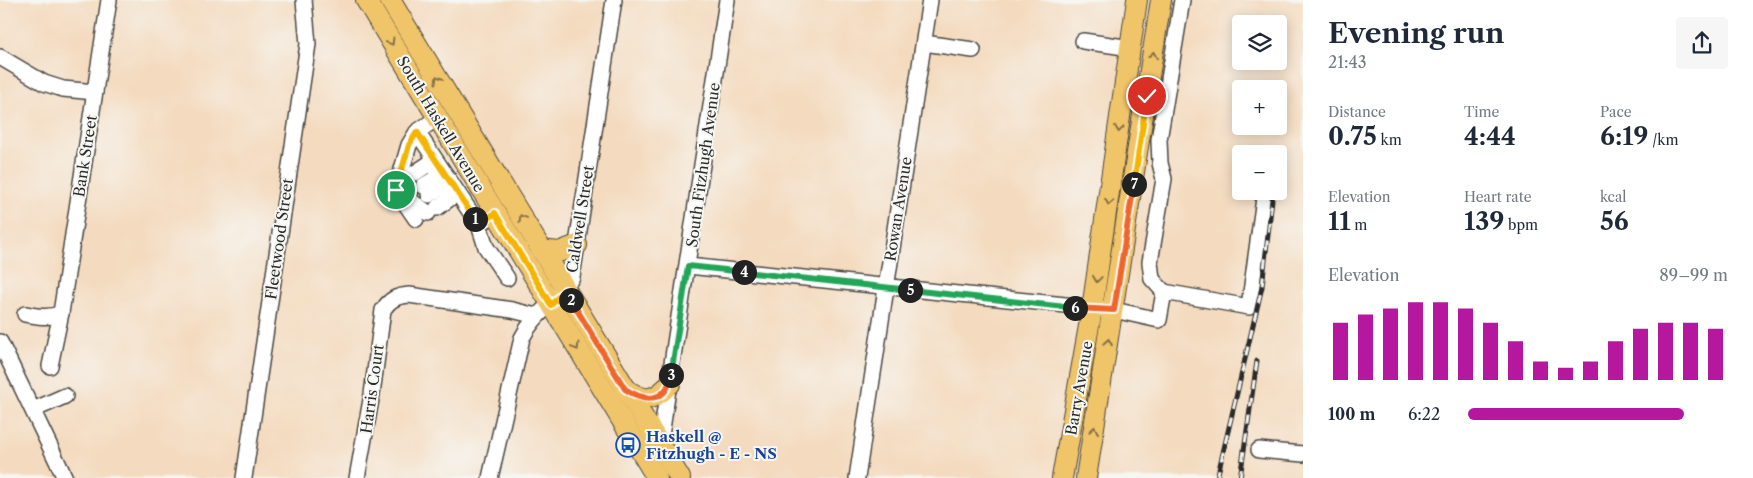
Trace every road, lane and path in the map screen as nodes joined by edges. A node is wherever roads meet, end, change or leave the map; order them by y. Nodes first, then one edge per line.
1 (109, 0) edge
2 (304, 0) edge
3 (366, 0) edge
4 (390, 0) edge
5 (614, 0) edge
6 (727, 0) edge
7 (930, 0) edge
8 (1137, 0) edge
9 (1161, 0) edge
10 (1182, 0) edge
11 (1083, 41) dead end
12 (924, 43) junction
13 (1131, 48) junction
14 (973, 50) dead end
15 (0, 57) edge
16 (95, 92) junction
17 (437, 118) junction
18 (417, 132) junction
19 (1116, 156) junction
20 (1160, 159) junction
21 (1137, 160) junction
22 (473, 177) junction
23 (449, 183) junction
24 (420, 196) junction
25 (1264, 200) edge
26 (495, 213) junction
27 (479, 225) junction
28 (576, 245) junction
29 (541, 250) junction
30 (688, 266) junction
31 (507, 278) dead end
32 (886, 287) junction
33 (565, 290) junction
34 (1164, 292) junction
35 (1092, 309) junction
36 (1114, 310) junction
37 (544, 311) junction
38 (61, 313) junction
39 (25, 314) dead end
40 (0, 342) edge
41 (50, 366) dead end
42 (670, 384) junction
43 (625, 389) junction
44 (64, 396) dead end
45 (33, 410) junction
46 (659, 445) junction
47 (1259, 450) dead end
48 (1303, 454) edge
49 (655, 477) edge
50 (65, 478) edge
51 (244, 478) edge
52 (357, 478) edge
53 (490, 478) edge
54 (680, 478) edge
55 (857, 478) edge
56 (1062, 478) edge
57 (1086, 478) edge

1 - 16 street, Bank Street
2 - 51 street, Fleetwood Street
3 -> 17 main road, South Haskell Avenue
29 -> 4 main road, South Haskell Avenue
5 - 28 street, Caldwell Street
6 - 30 street, South Fitzhugh Avenue
7 - 12 street, Rowan Avenue
8 - 13 main road, Barry Avenue
21 -> 9 main road
10 - 20 street
11 - 13 street
12 - 14 street
12 - 32 street, Rowan Avenue
13 -> 19 main road, Barry Avenue
15 - 16 street
16 - 38 street, Bank Street
17 - 18 street
17 - 22 main road, South Haskell Avenue
18 - 23 street
18 - 24 street
19 - 21 main road
19 -> 35 main road, Barry Avenue
20 - 21 street
20 - 34 street
21 - 36 main road
22 - 23 street
22 - 26 main road, South Haskell Avenue
23 - 24 street
23 - 24 street
23 - 27 street
25 - 34 street
26 - 27 street
26 - 37 main road, South Haskell Avenue
27 - 31 street
28 - 29 main road
28 - 33 street, Caldwell Street
29 - 33 main road, South Haskell Avenue
30 - 32 street
30 - 42 street, South Fitzhugh Avenue
32 - 35 street
32 - 55 street, Rowan Avenue
33 - 37 street, Caldwell Street
33 - 43 main road, South Haskell Avenue
34 - 36 street
35 - 36 street
35 - 56 main road, Barry Avenue
57 -> 36 main road
37 -> 49 main road, South Haskell Avenue
37 - 52 street, Harris Court
37 - 53 street, Caldwell Street
38 - 39 street
38 - 41 street, Bank Street
40 - 45 street
42 - 43 main road
42 - 46 street, South Fitzhugh Avenue
43 - 46 main road, South Haskell Avenue
44 - 45 street
45 - 50 street
46 - 49 street, South Fitzhugh Avenue
46 - 54 main road, South Haskell Avenue
47 - 48 street

